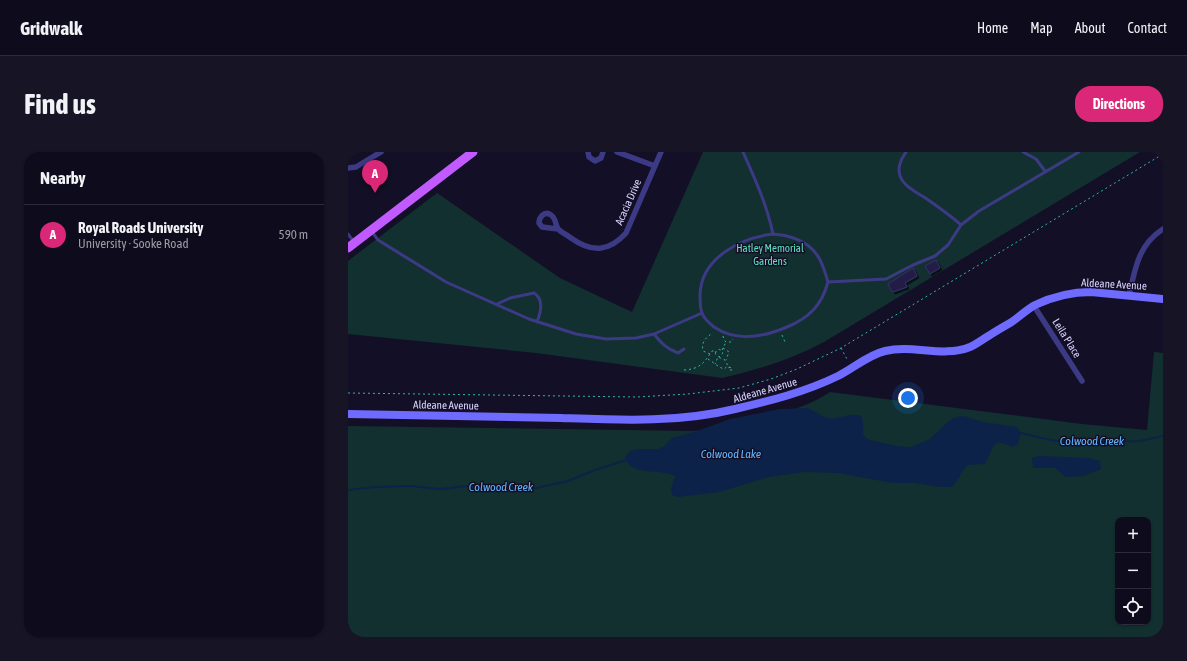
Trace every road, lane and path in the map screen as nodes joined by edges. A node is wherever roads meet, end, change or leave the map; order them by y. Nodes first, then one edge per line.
1 (381, 152) edge
2 (473, 152) edge
3 (588, 152) edge
4 (603, 152) edge
5 (617, 152) edge
6 (661, 152) edge
7 (743, 152) edge
8 (906, 152) edge
9 (1023, 152) edge
10 (1079, 152) edge
11 (655, 166) junction
12 (348, 168) edge
13 (1045, 171) junction
14 (961, 225) junction
15 (558, 229) dead end
16 (1163, 229) edge
17 (371, 230) junction
18 (348, 234) edge
19 (773, 234) junction
20 (351, 245) edge
21 (828, 282) junction
22 (1129, 296) junction
23 (1163, 299) edge
24 (497, 304) junction
25 (1034, 306) junction
26 (702, 313) junction
27 (537, 322) junction
28 (717, 329) junction
29 (780, 330) junction
30 (654, 334) junction
31 (726, 342) dead end
32 (785, 342) dead end
33 (723, 348) junction
34 (841, 348) dead end
35 (684, 349) dead end
36 (721, 350) junction
37 (716, 351) junction
38 (710, 354) junction
39 (718, 356) junction
40 (708, 359) junction
41 (725, 360) junction
42 (715, 364) junction
43 (852, 368) junction
44 (684, 370) dead end
45 (1082, 381) dead end
46 (348, 414) edge

1 - 12 street
2 - 17 main road
3 - 4 street
5 - 11 street
6 - 11 street, Acacia Drive
7 - 19 lane
8 - 14 lane
9 - 13 lane
10 - 13 lane
11 - 15 street, Acacia Drive
13 - 14 lane
14 - 21 lane
16 - 22 street
17 - 20 main road
17 - 24 lane
18 - 20 lane
19 - 21 lane
19 - 26 lane
21 - 29 lane
22 - 23 street, Aldeane Avenue
22 - 25 street, Aldeane Avenue
24 - 27 lane
24 - 27 lane
25 - 43 street, Aldeane Avenue
25 - 45 street, Leila Place
26 - 28 lane
26 - 30 lane
27 - 30 lane
28 - 29 lane
28 - 38 path
29 - 32 path
30 - 35 lane
31 - 33 path
33 - 36 path
33 - 41 path
34 - 43 path
36 - 37 path
36 - 39 path
37 - 38 path
37 - 39 path
38 - 40 path
39 - 41 path
39 - 42 path
40 - 42 path
40 - 44 path
41 - 42 path
43 - 46 street, Aldeane Avenue

